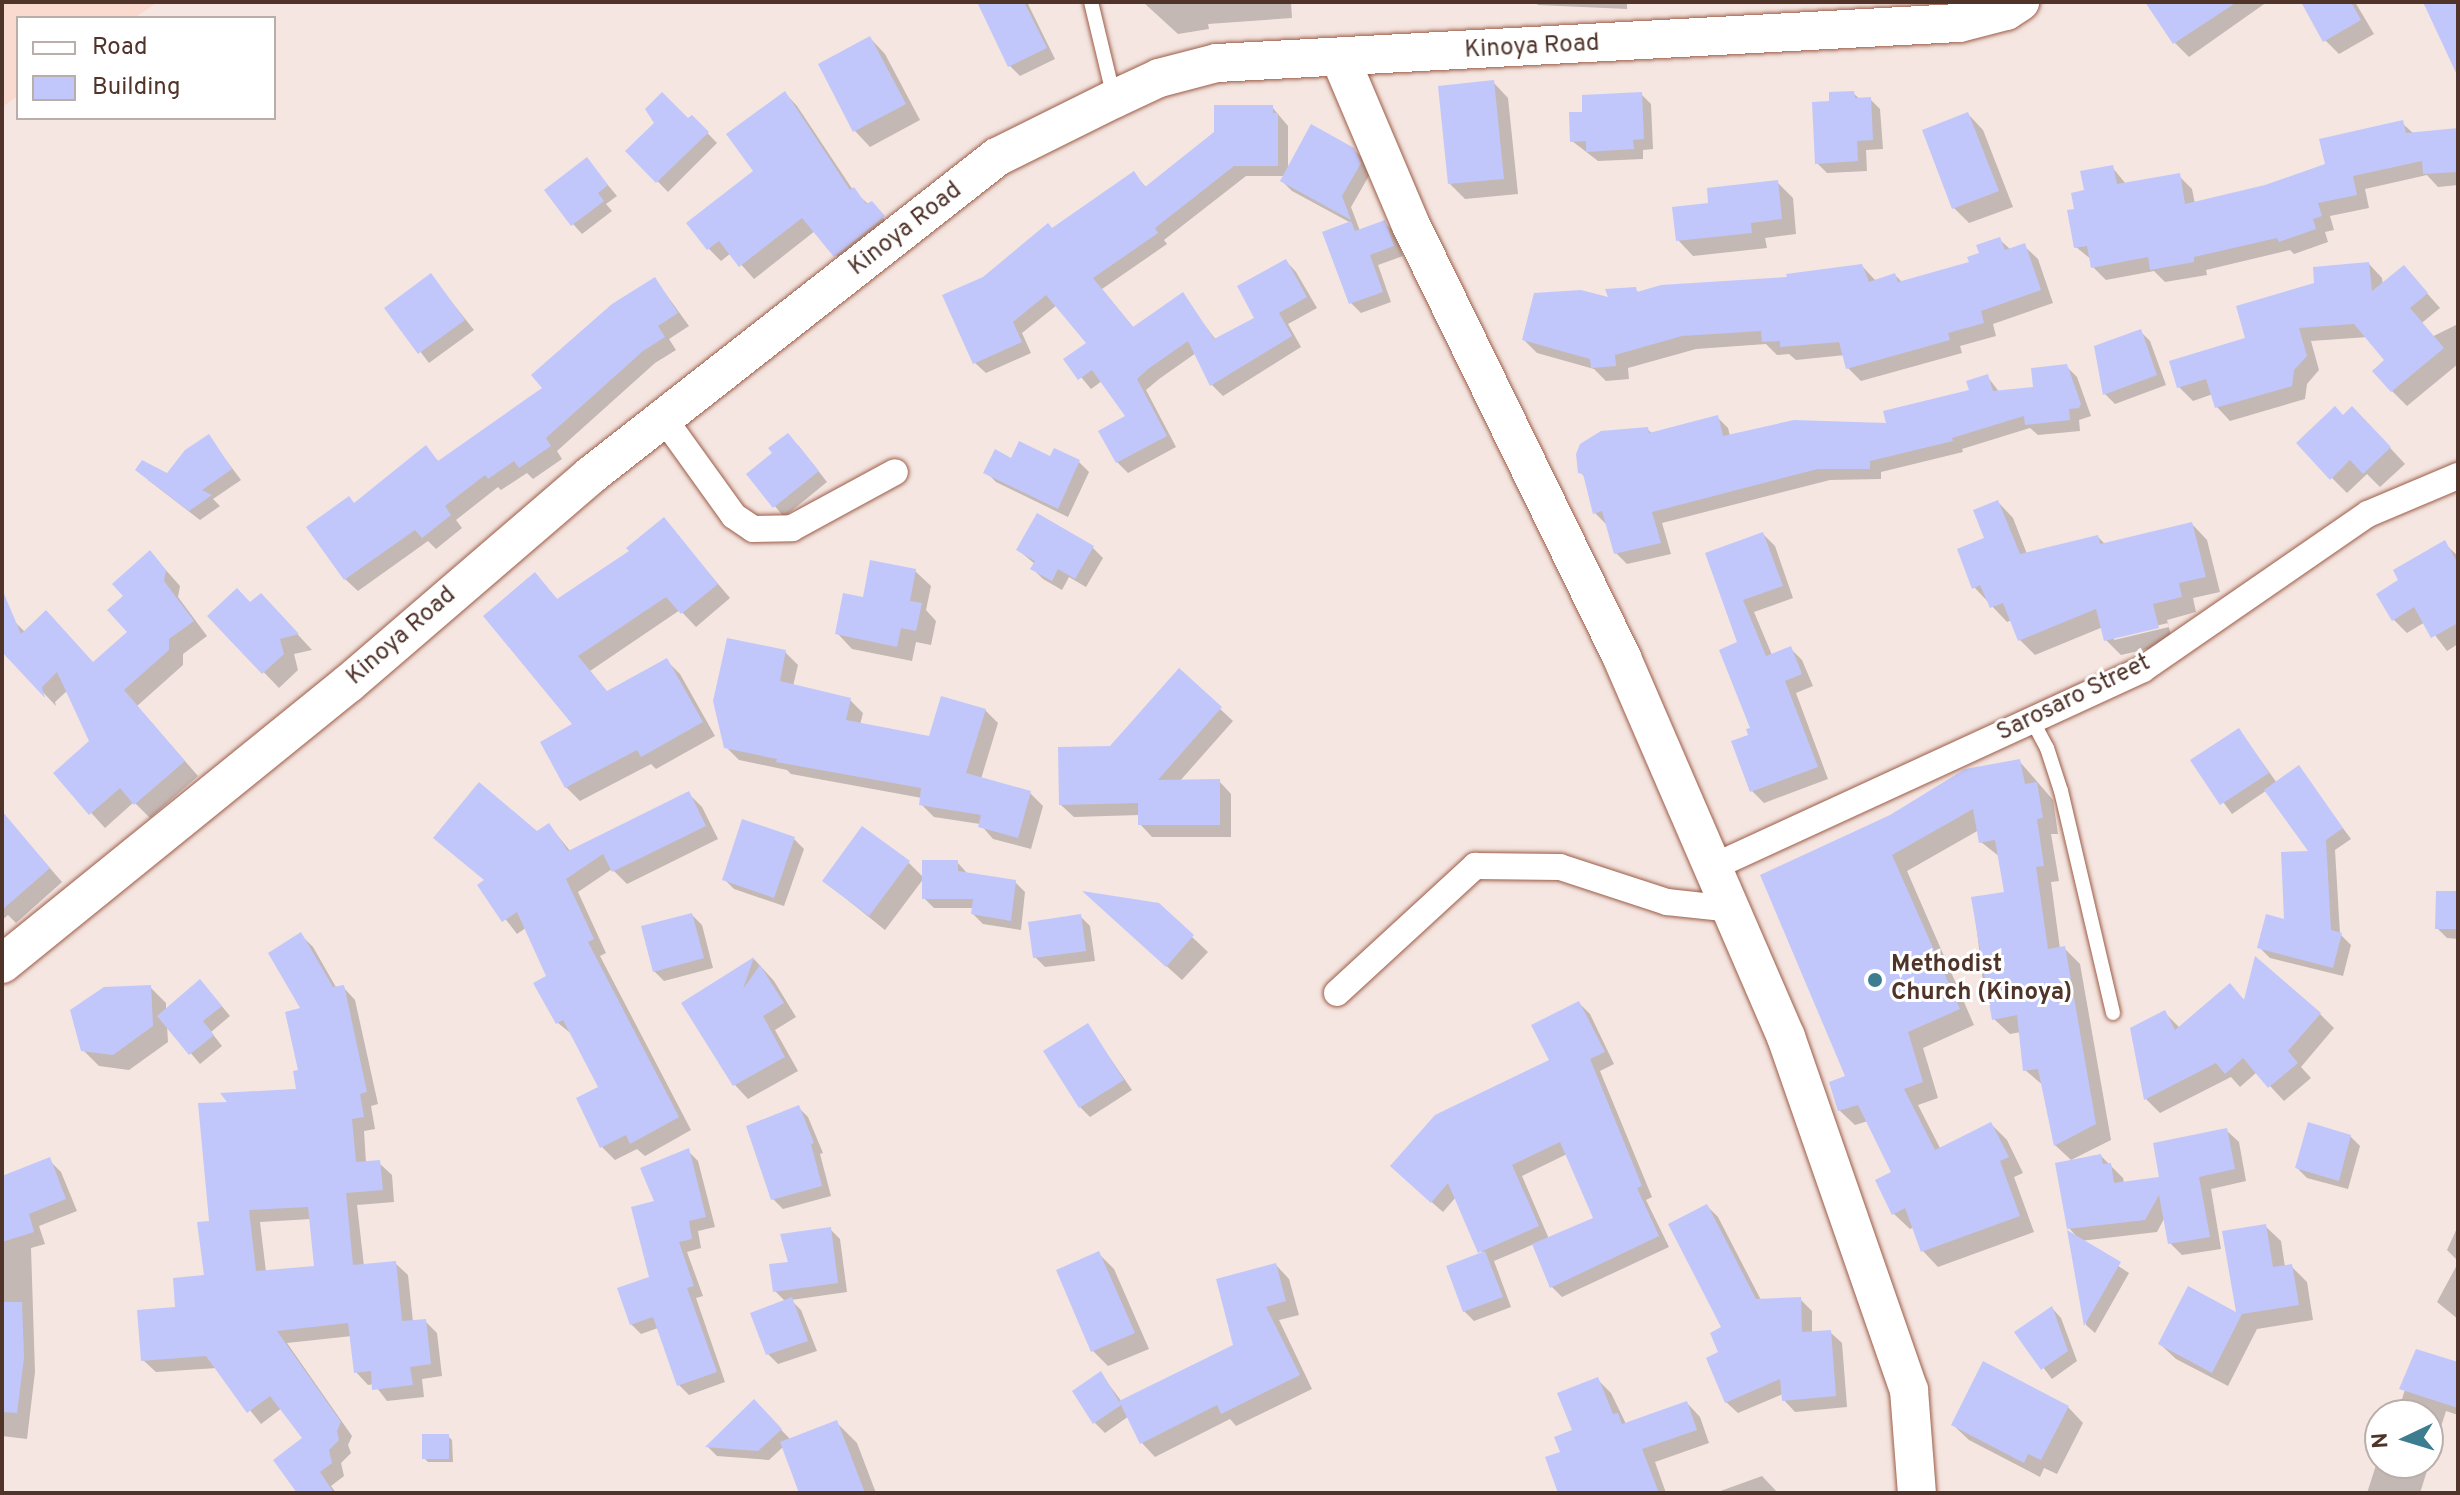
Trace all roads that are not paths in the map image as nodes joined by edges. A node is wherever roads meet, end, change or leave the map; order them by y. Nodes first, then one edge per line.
1 (1091, 2) edge
2 (2020, 2) edge
3 (1340, 58) junction
4 (1114, 99) junction
5 (665, 420) junction
6 (895, 472) dead end
7 (2458, 476) edge
8 (2032, 720) junction
9 (1713, 867) junction
10 (1731, 909) junction
11 (2, 964) edge
12 (1337, 993) dead end
13 (2113, 1013) dead end
14 (1917, 1493) edge

1 - 4 lane
2 - 3 main road, Kinoya Road
3 - 4 main road, Kinoya Road
3 - 9 main road
4 - 5 main road, Kinoya Road
5 - 6 street
5 - 11 main road, Kinoya Road
7 - 8 street, Sarosaro Street
8 - 9 street, Sarosaro Street
8 - 13 lane
9 - 10 main road
10 - 12 street
10 - 14 main road

